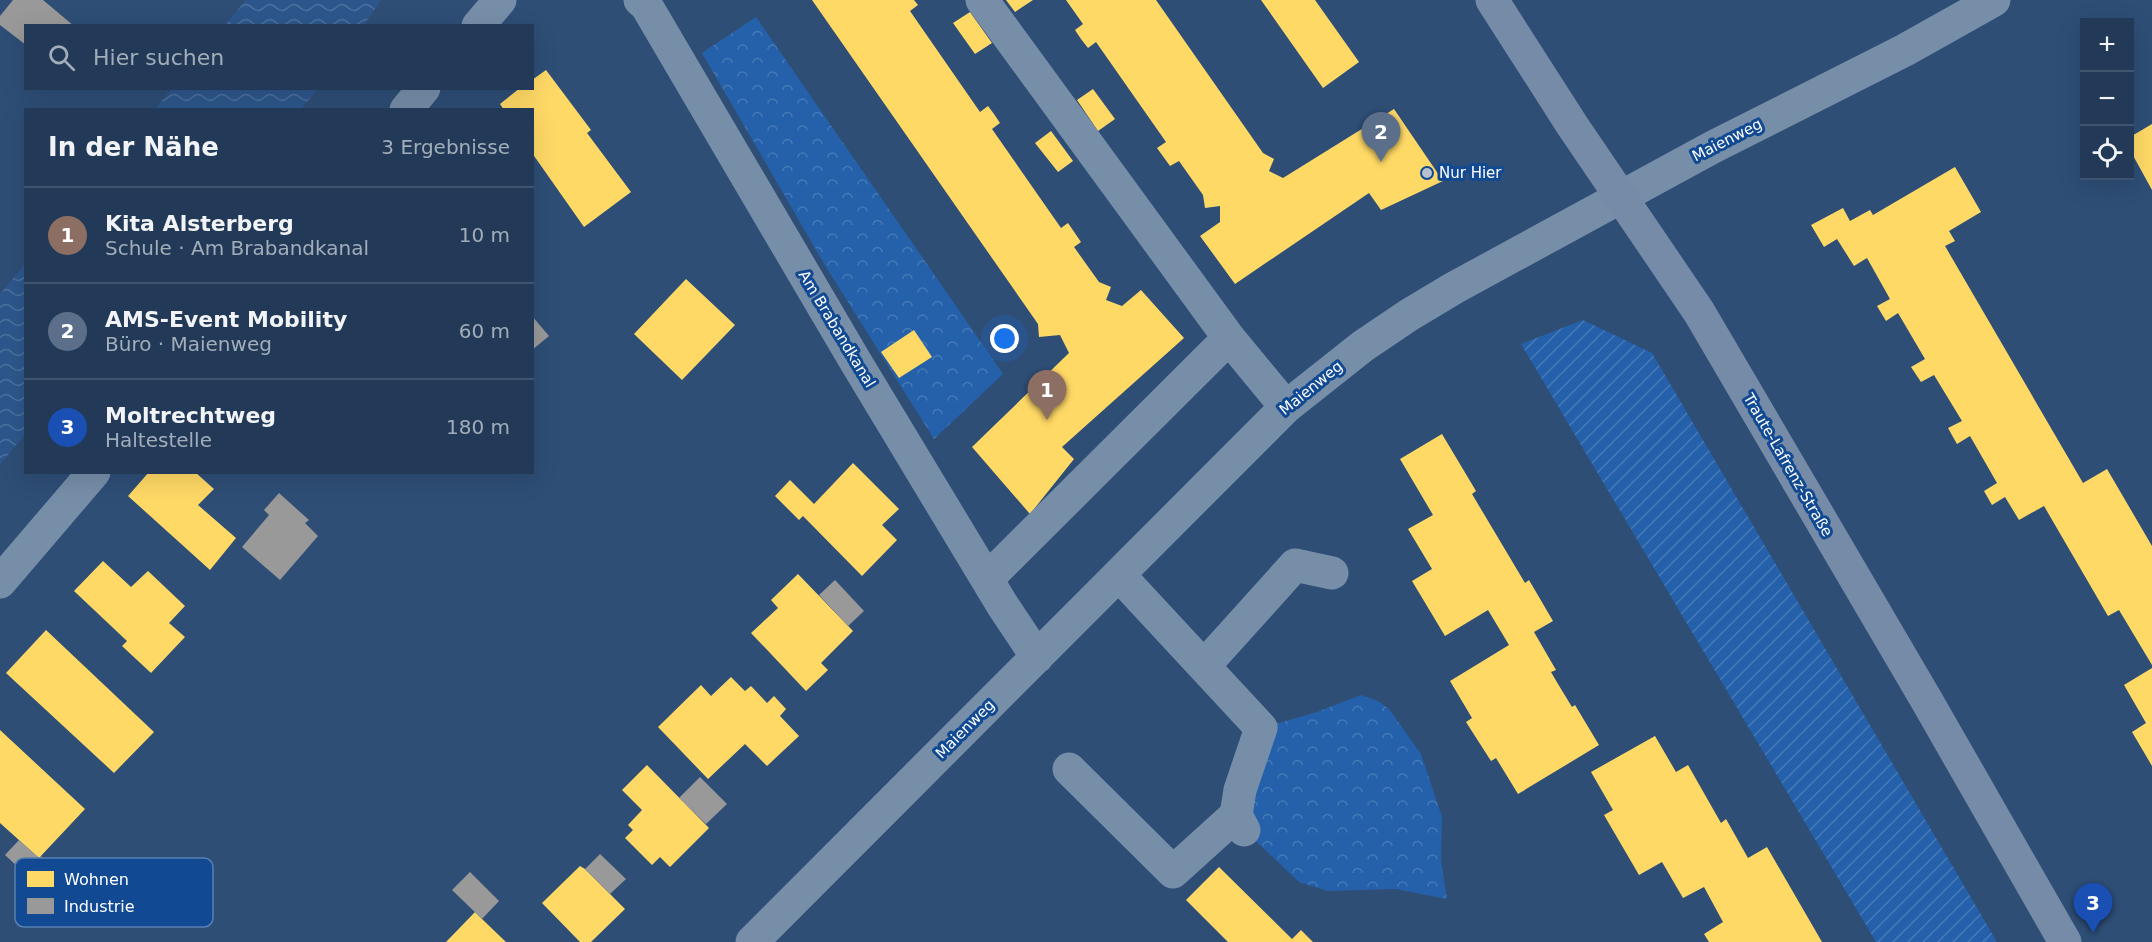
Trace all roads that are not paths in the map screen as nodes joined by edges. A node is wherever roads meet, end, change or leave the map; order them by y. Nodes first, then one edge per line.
1 (500, 0) edge
2 (640, 0) edge
3 (982, 0) edge
4 (1492, 0) edge
5 (1994, 0) edge
6 (480, 24) edge
7 (422, 90) edge
8 (408, 108) edge
9 (1622, 196) junction
10 (1229, 338) junction
11 (1286, 407) junction
12 (92, 474) edge
13 (1332, 573) dead end
14 (1119, 575) junction
15 (987, 579) junction
16 (0, 582) edge
17 (1037, 657) junction
18 (1204, 666) junction
19 (1069, 769) dead end
20 (752, 942) edge
21 (2065, 942) edge

1 - 6 street
2 - 15 street, Am Brabandkanal
3 - 10 street
4 - 9 main road, Traute-Lafrenz-Straße
5 - 9 street, Maienweg
7 - 8 street
9 - 11 street, Maienweg
9 - 21 main road, Traute-Lafrenz-Straße
10 - 11 street
10 - 15 street
11 - 14 street, Maienweg
12 - 16 street
13 - 18 street
14 - 17 street, Maienweg
14 - 18 street
15 - 17 street, Am Brabandkanal
17 - 20 street, Maienweg
18 - 19 street

